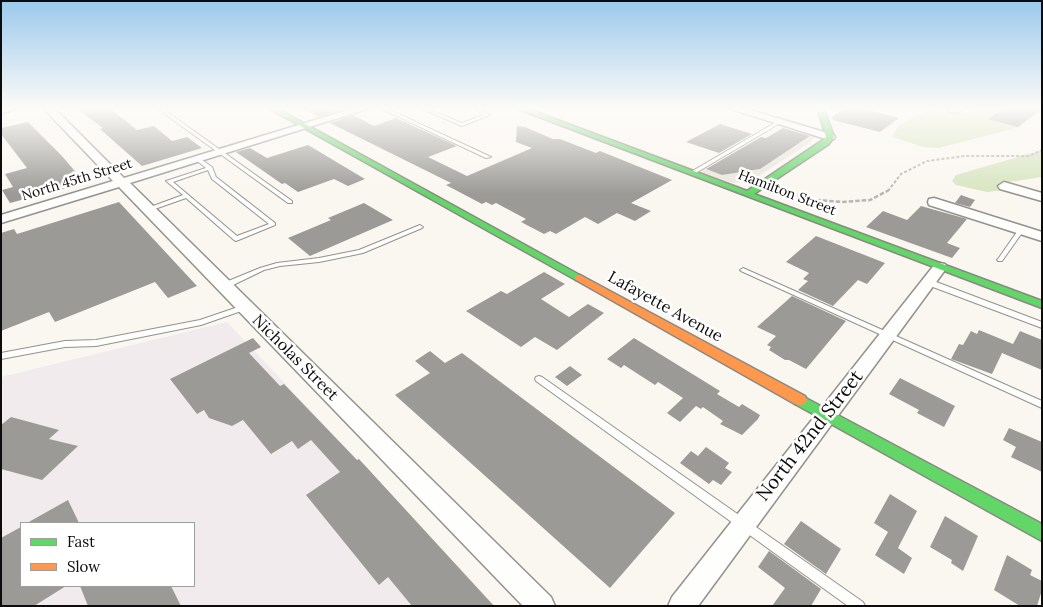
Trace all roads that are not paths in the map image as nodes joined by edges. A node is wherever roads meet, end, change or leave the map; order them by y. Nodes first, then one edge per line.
1 (76, 137) edge
2 (200, 137) edge
3 (269, 137) edge
4 (323, 137) edge
5 (445, 137) edge
6 (597, 137) edge
7 (754, 137) edge
8 (830, 137) edge
9 (220, 152) junction
10 (488, 157) dead end
11 (198, 159) junction
12 (210, 168) junction
13 (692, 173) junction
14 (120, 183) junction
15 (1004, 186) dead end
16 (748, 194) junction
17 (187, 196) junction
18 (1042, 196) edge
19 (290, 202) dead end
20 (934, 202) dead end
21 (147, 210) junction
22 (1, 219) edge
23 (420, 227) dead end
24 (1021, 230) junction
25 (1042, 237) edge
26 (1000, 260) dead end
27 (742, 270) dead end
28 (934, 274) junction
29 (224, 286) junction
30 (1042, 305) edge
31 (244, 307) junction
32 (1042, 325) edge
33 (888, 335) junction
34 (1, 356) edge
35 (539, 379) dead end
36 (1042, 405) edge
37 (827, 415) junction
38 (744, 524) junction
39 (1042, 533) edge
40 (542, 606) edge
41 (681, 606) edge
42 (859, 606) edge

1 - 14 street, Nicholas Street
2 - 9 lane
3 - 9 street, North 45th Street
4 - 37 street, Lafayette Avenue
5 - 10 lane
6 - 13 street, Hamilton Street
7 - 13 lane
8 - 16 street
9 - 11 street, North 45th Street
9 - 19 lane
11 - 12 lane
11 - 14 street, North 45th Street
12 - 17 lane
12 - 17 lane
13 - 16 street, Hamilton Street
14 - 21 street, Nicholas Street
14 - 22 street, North 45th Street
15 - 18 street
16 - 28 street, Hamilton Street
17 - 21 lane
20 - 24 street
21 - 29 street, Nicholas Street
23 - 29 lane
24 - 25 street
24 - 26 lane
27 - 33 lane
28 - 30 street, Hamilton Street
28 - 32 lane
28 - 33 street, North 42nd Street
29 - 31 street, Nicholas Street
31 - 34 lane
31 - 40 street, Nicholas Street
33 - 36 lane
33 - 37 street, North 42nd Street
35 - 38 lane
37 - 38 street, North 42nd Street
37 - 39 street, Lafayette Avenue
38 - 41 street, North 42nd Street
38 - 42 lane

